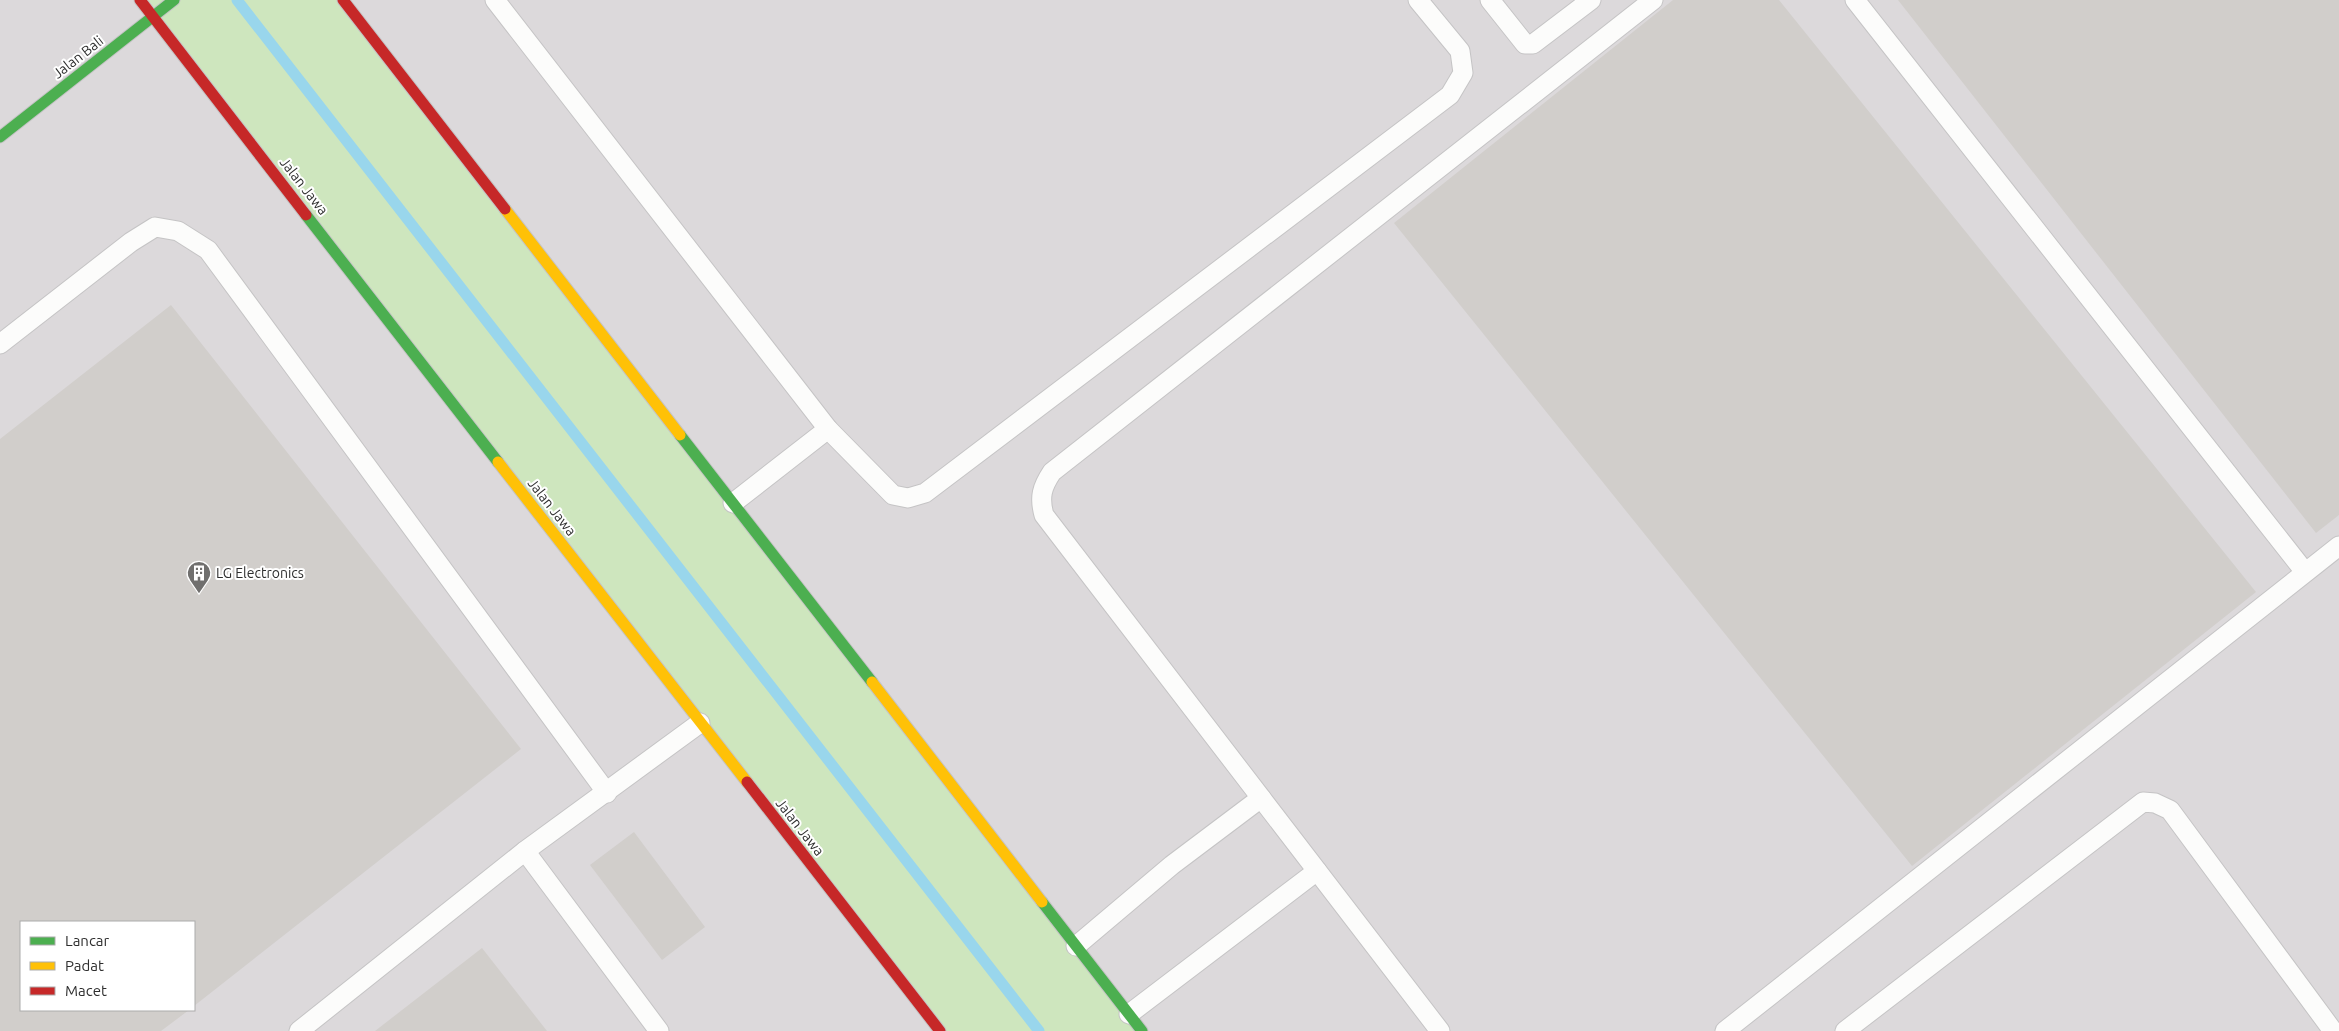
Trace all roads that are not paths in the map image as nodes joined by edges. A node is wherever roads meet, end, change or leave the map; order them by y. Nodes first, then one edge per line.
1 (140, 0) edge
2 (174, 0) edge
3 (343, 0) edge
4 (495, 0) edge
5 (1418, 0) edge
6 (1490, 0) edge
7 (1591, 0) edge
8 (1653, 0) edge
9 (1855, 0) edge
10 (154, 17) junction
11 (0, 137) edge
12 (0, 344) edge
13 (828, 429) junction
14 (733, 503) junction
15 (2339, 546) edge
16 (2305, 572) junction
17 (700, 723) junction
18 (607, 793) junction
19 (1261, 798) junction
20 (525, 851) junction
21 (1317, 871) junction
22 (1076, 946) junction
23 (1129, 1014) junction
24 (299, 1031) edge
25 (659, 1031) edge
26 (940, 1031) edge
27 (1142, 1031) edge
28 (1440, 1031) edge
29 (1725, 1031) edge
30 (1845, 1031) edge
31 (2333, 1031) edge

1 - 10 street, Jalan Jawa
2 - 10 street, Jalan Bali
3 - 14 street
4 - 13 lane
5 - 13 lane
6 - 7 lane
8 - 19 lane
9 - 16 lane
10 - 11 street, Jalan Bali
10 - 17 street, Jalan Jawa
12 - 18 lane
13 - 14 lane
14 - 22 street
15 - 16 lane
16 - 29 lane
17 - 18 lane
17 - 26 street, Jalan Jawa
18 - 20 lane
19 - 21 lane
19 - 22 lane
20 - 24 lane
20 - 25 lane
21 - 23 lane
21 - 28 lane
22 - 23 street
23 - 27 street
30 - 31 lane

